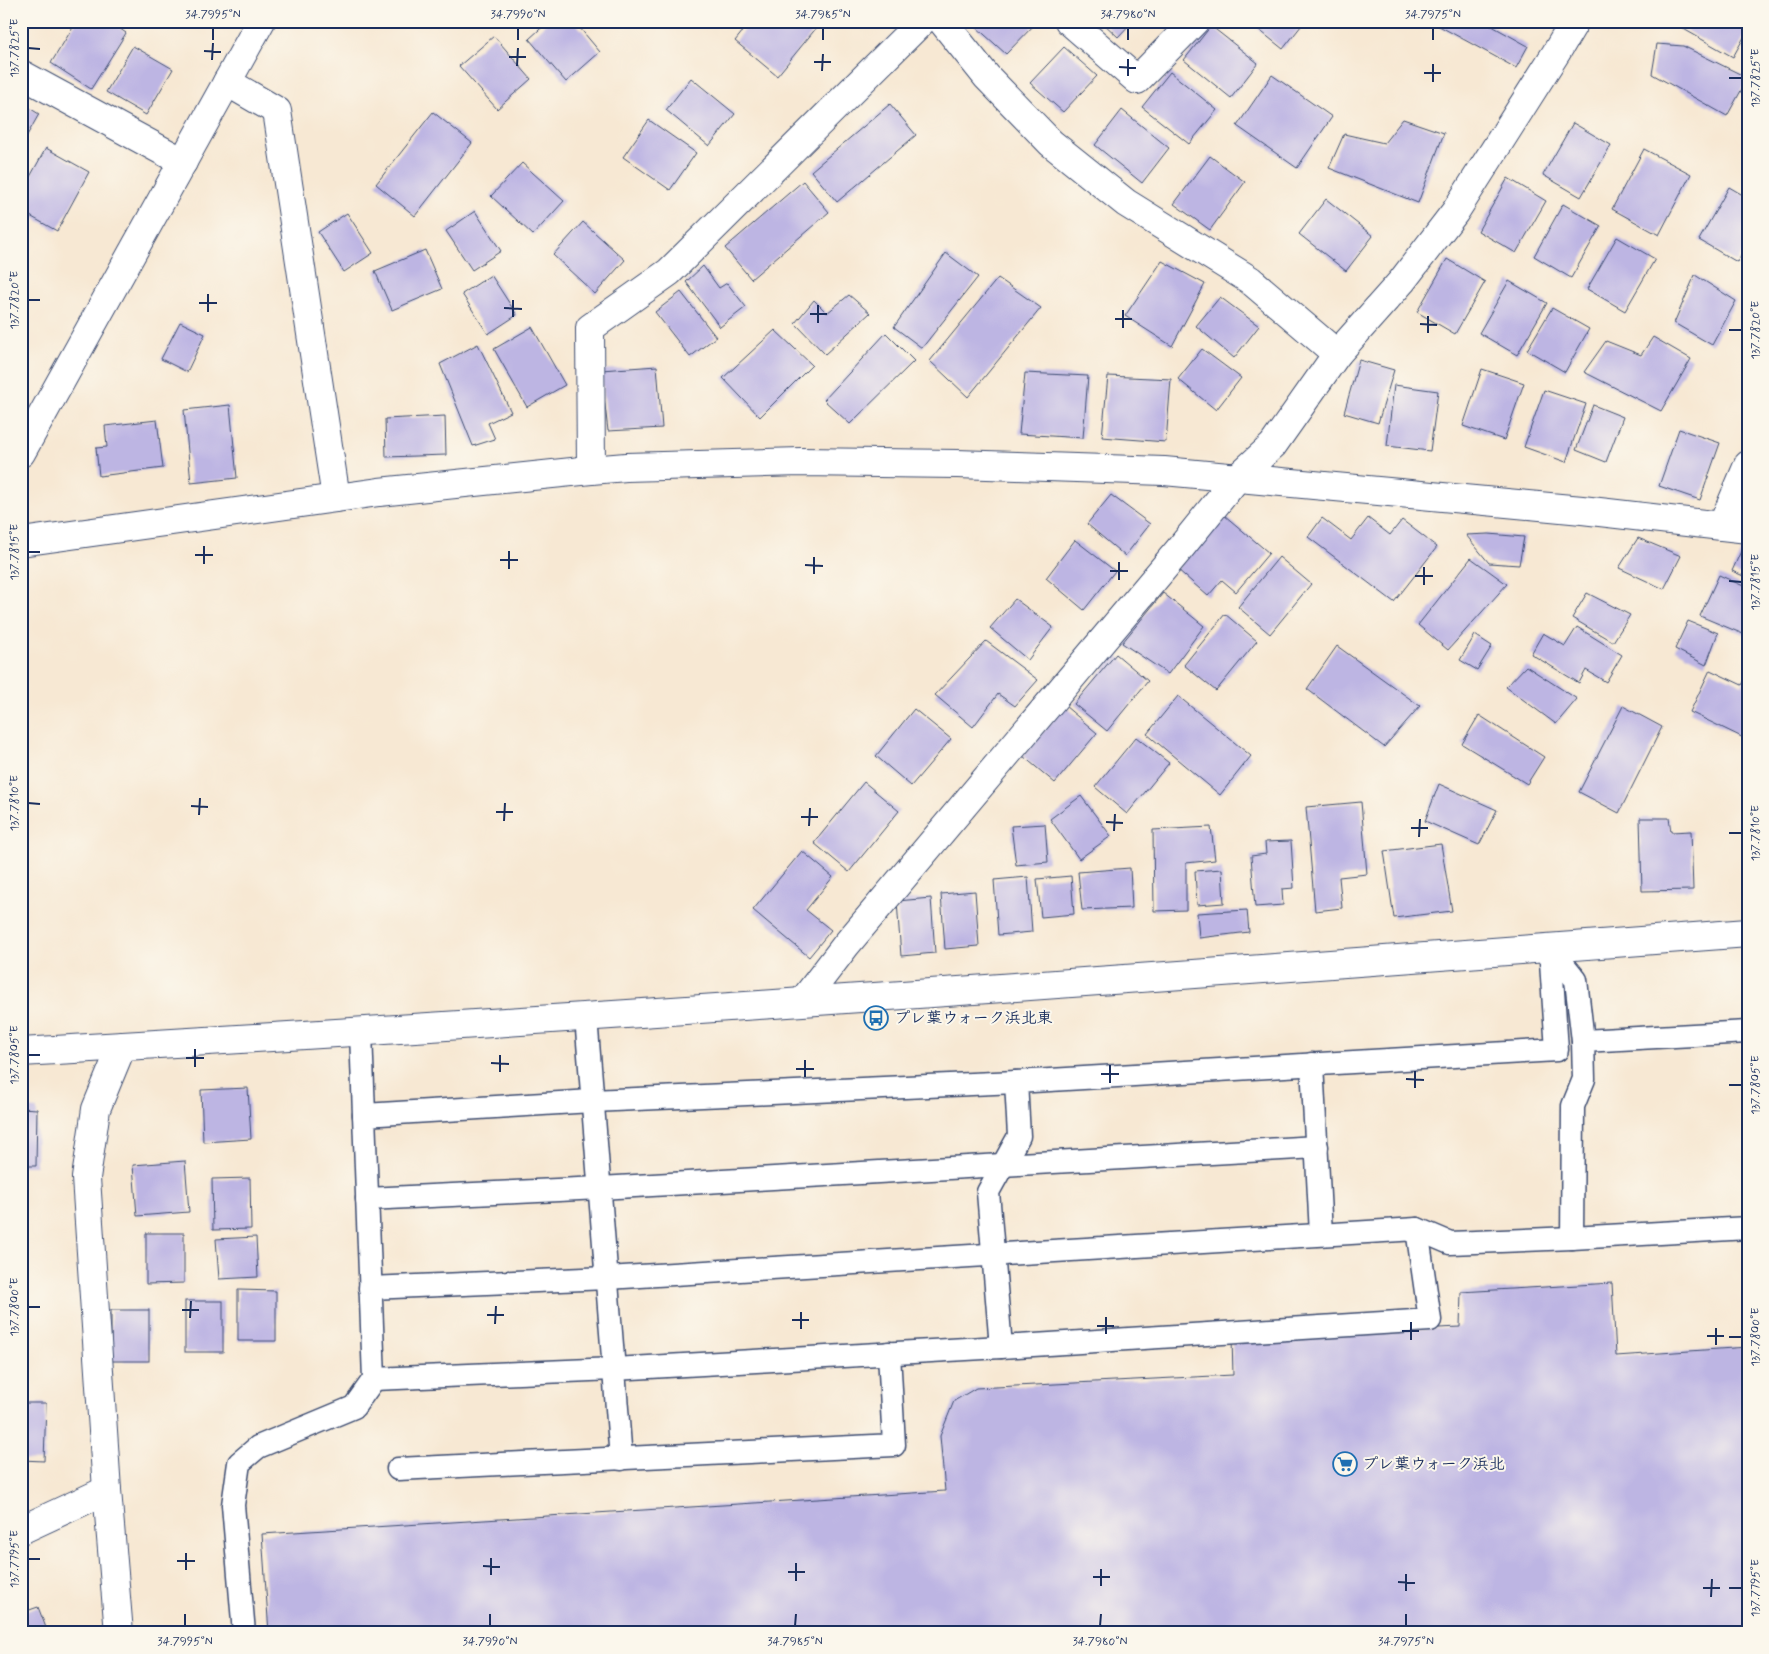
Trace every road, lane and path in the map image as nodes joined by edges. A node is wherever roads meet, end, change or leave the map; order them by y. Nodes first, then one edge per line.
1 (261, 21) edge
2 (922, 21) edge
3 (942, 21) edge
4 (1069, 21) edge
5 (1195, 21) edge
6 (1575, 21) edge
7 (21, 74) edge
8 (227, 82) junction
9 (183, 162) junction
10 (1337, 354) junction
11 (21, 453) edge
12 (1748, 465) edge
13 (591, 470) junction
14 (1237, 478) junction
15 (336, 498) junction
16 (1735, 528) edge
17 (21, 542) edge
18 (1748, 933) edge
19 (1550, 948) junction
20 (803, 1001) junction
21 (586, 1017) junction
22 (362, 1032) junction
23 (1748, 1032) edge
24 (1583, 1041) junction
25 (122, 1046) junction
26 (21, 1052) edge
27 (1312, 1064) junction
28 (1016, 1082) junction
29 (592, 1101) junction
30 (364, 1115) junction
31 (1317, 1147) junction
32 (1003, 1165) junction
33 (600, 1188) junction
34 (367, 1199) junction
35 (1748, 1228) edge
36 (1417, 1229) junction
37 (1322, 1234) junction
38 (1572, 1238) junction
39 (994, 1254) junction
40 (607, 1278) junction
41 (370, 1288) junction
42 (1001, 1347) junction
43 (889, 1353) junction
44 (614, 1369) junction
45 (374, 1379) junction
46 (621, 1459) junction
47 (398, 1469) dead end
48 (107, 1490) junction
49 (21, 1530) edge
50 (119, 1633) edge
51 (244, 1633) edge

1 - 8 street
2 - 13 street
3 - 10 street
4 - 5 street
6 - 10 street
7 - 9 street
8 - 9 street
8 - 15 street
9 - 11 street
10 - 14 street
12 - 16 street
13 - 14 street
13 - 15 street
14 - 16 street
14 - 20 street
15 - 17 street
18 - 19 street
19 - 20 street
19 - 24 lane
19 - 27 lane
20 - 21 street
21 - 22 street
21 - 29 lane
22 - 25 street
22 - 30 lane
23 - 24 lane
24 - 38 lane
25 - 26 street
25 - 48 street
27 - 28 lane
27 - 31 lane
28 - 29 lane
28 - 32 lane
29 - 30 lane
29 - 33 lane
30 - 34 lane
31 - 32 lane
31 - 37 lane
32 - 33 lane
32 - 39 lane
33 - 34 lane
33 - 40 lane
34 - 41 lane
35 - 38 lane
36 - 37 lane
36 - 38 lane
36 - 42 lane
37 - 39 lane
39 - 40 lane
39 - 42 lane
40 - 41 lane
40 - 44 lane
41 - 45 lane
42 - 43 lane
43 - 44 lane
43 - 46 lane
44 - 45 lane
44 - 46 lane
45 - 51 lane
46 - 47 lane
48 - 49 street
48 - 50 street

